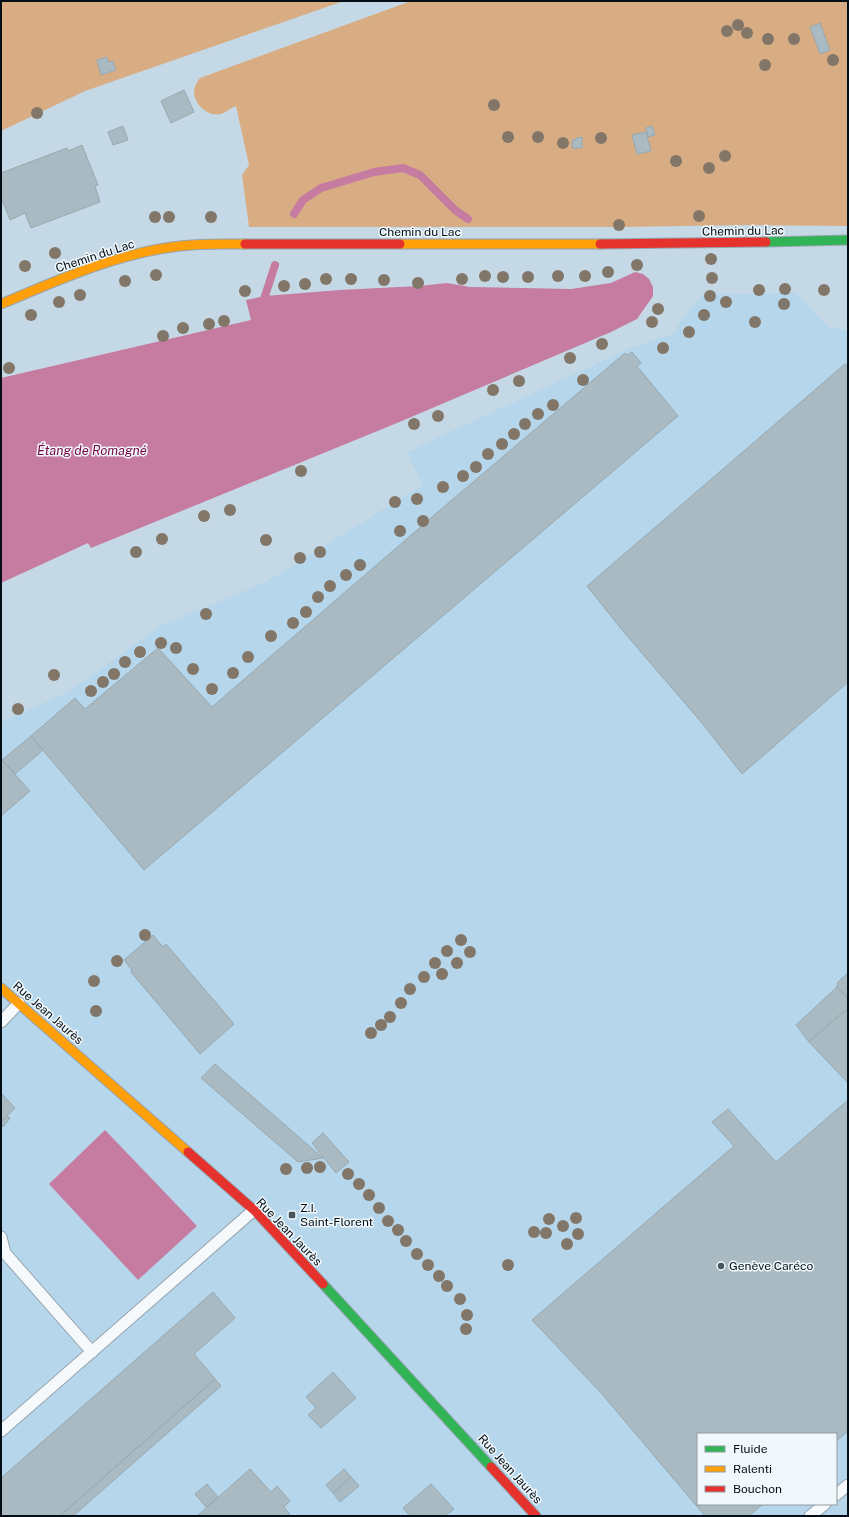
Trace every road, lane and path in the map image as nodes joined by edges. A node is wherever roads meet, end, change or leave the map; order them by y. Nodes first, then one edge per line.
1 (848, 240) edge
2 (1, 304) edge
3 (1, 988) edge
4 (19, 1003) junction
5 (1, 1022) edge
6 (254, 1210) junction
7 (1, 1237) edge
8 (3, 1252) edge
9 (92, 1352) junction
10 (1, 1431) edge
11 (848, 1485) edge
12 (837, 1494) edge
13 (824, 1505) edge
14 (536, 1516) edge
15 (810, 1516) edge

1 - 2 street, Chemin du Lac
3 - 4 street, Rue Jean Jaurès
4 - 5 lane
4 - 6 street, Rue Jean Jaurès
6 - 9 lane
6 - 14 street, Rue Jean Jaurès
7 - 8 lane
8 - 9 lane
9 - 10 lane
11 - 12 lane
13 - 15 lane

